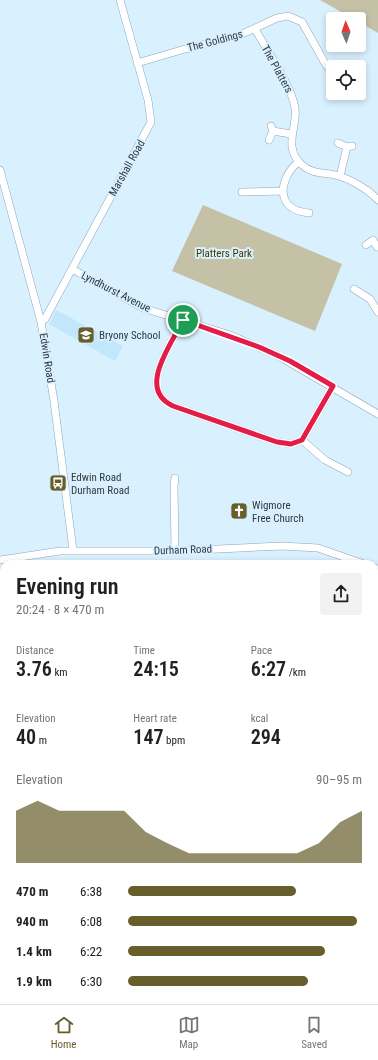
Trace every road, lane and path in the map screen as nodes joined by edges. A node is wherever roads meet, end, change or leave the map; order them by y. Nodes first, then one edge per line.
1 (120, 0) edge
2 (255, 29) junction
3 (137, 63) junction
4 (326, 65) edge
5 (291, 134) junction
6 (269, 140) dead end
7 (338, 143) dead end
8 (298, 162) junction
9 (1, 175) edge
10 (340, 176) junction
11 (283, 191) junction
12 (242, 192) dead end
13 (378, 200) edge
14 (309, 213) dead end
15 (376, 238) edge
16 (366, 245) dead end
17 (377, 247) edge
18 (72, 269) junction
19 (354, 289) dead end
20 (378, 312) edge
21 (183, 320) junction
22 (41, 322) junction
23 (333, 386) junction
24 (378, 414) edge
25 (302, 440) junction
26 (348, 472) dead end
27 (175, 478) dead end
28 (73, 550) junction
29 (175, 551) junction
30 (0, 560) edge
31 (352, 560) edge

1 - 3 street, Marshall Road
2 - 3 street, The Goldings
2 - 4 street, The Goldings
2 - 5 street, The Platters
3 - 18 street, Marshall Road
5 - 6 street
5 - 8 street, The Platters
7 - 10 street
8 - 10 street
8 - 11 street
9 - 22 street, Edwin Road
10 - 13 street
11 - 12 street
11 - 14 street
15 - 16 street
15 - 17 street
18 - 21 street, Lyndhurst Avenue
18 - 22 street, Marshall Road
19 - 20 street
21 - 23 street, Lyndhurst Avenue
21 - 25 street
22 - 28 street, Edwin Road
23 - 24 street, Lyndhurst Avenue
23 - 25 street
25 - 26 street
27 - 29 street
28 - 29 street, Durham Road
28 - 30 street, Durham Road
29 - 31 street, Durham Road

